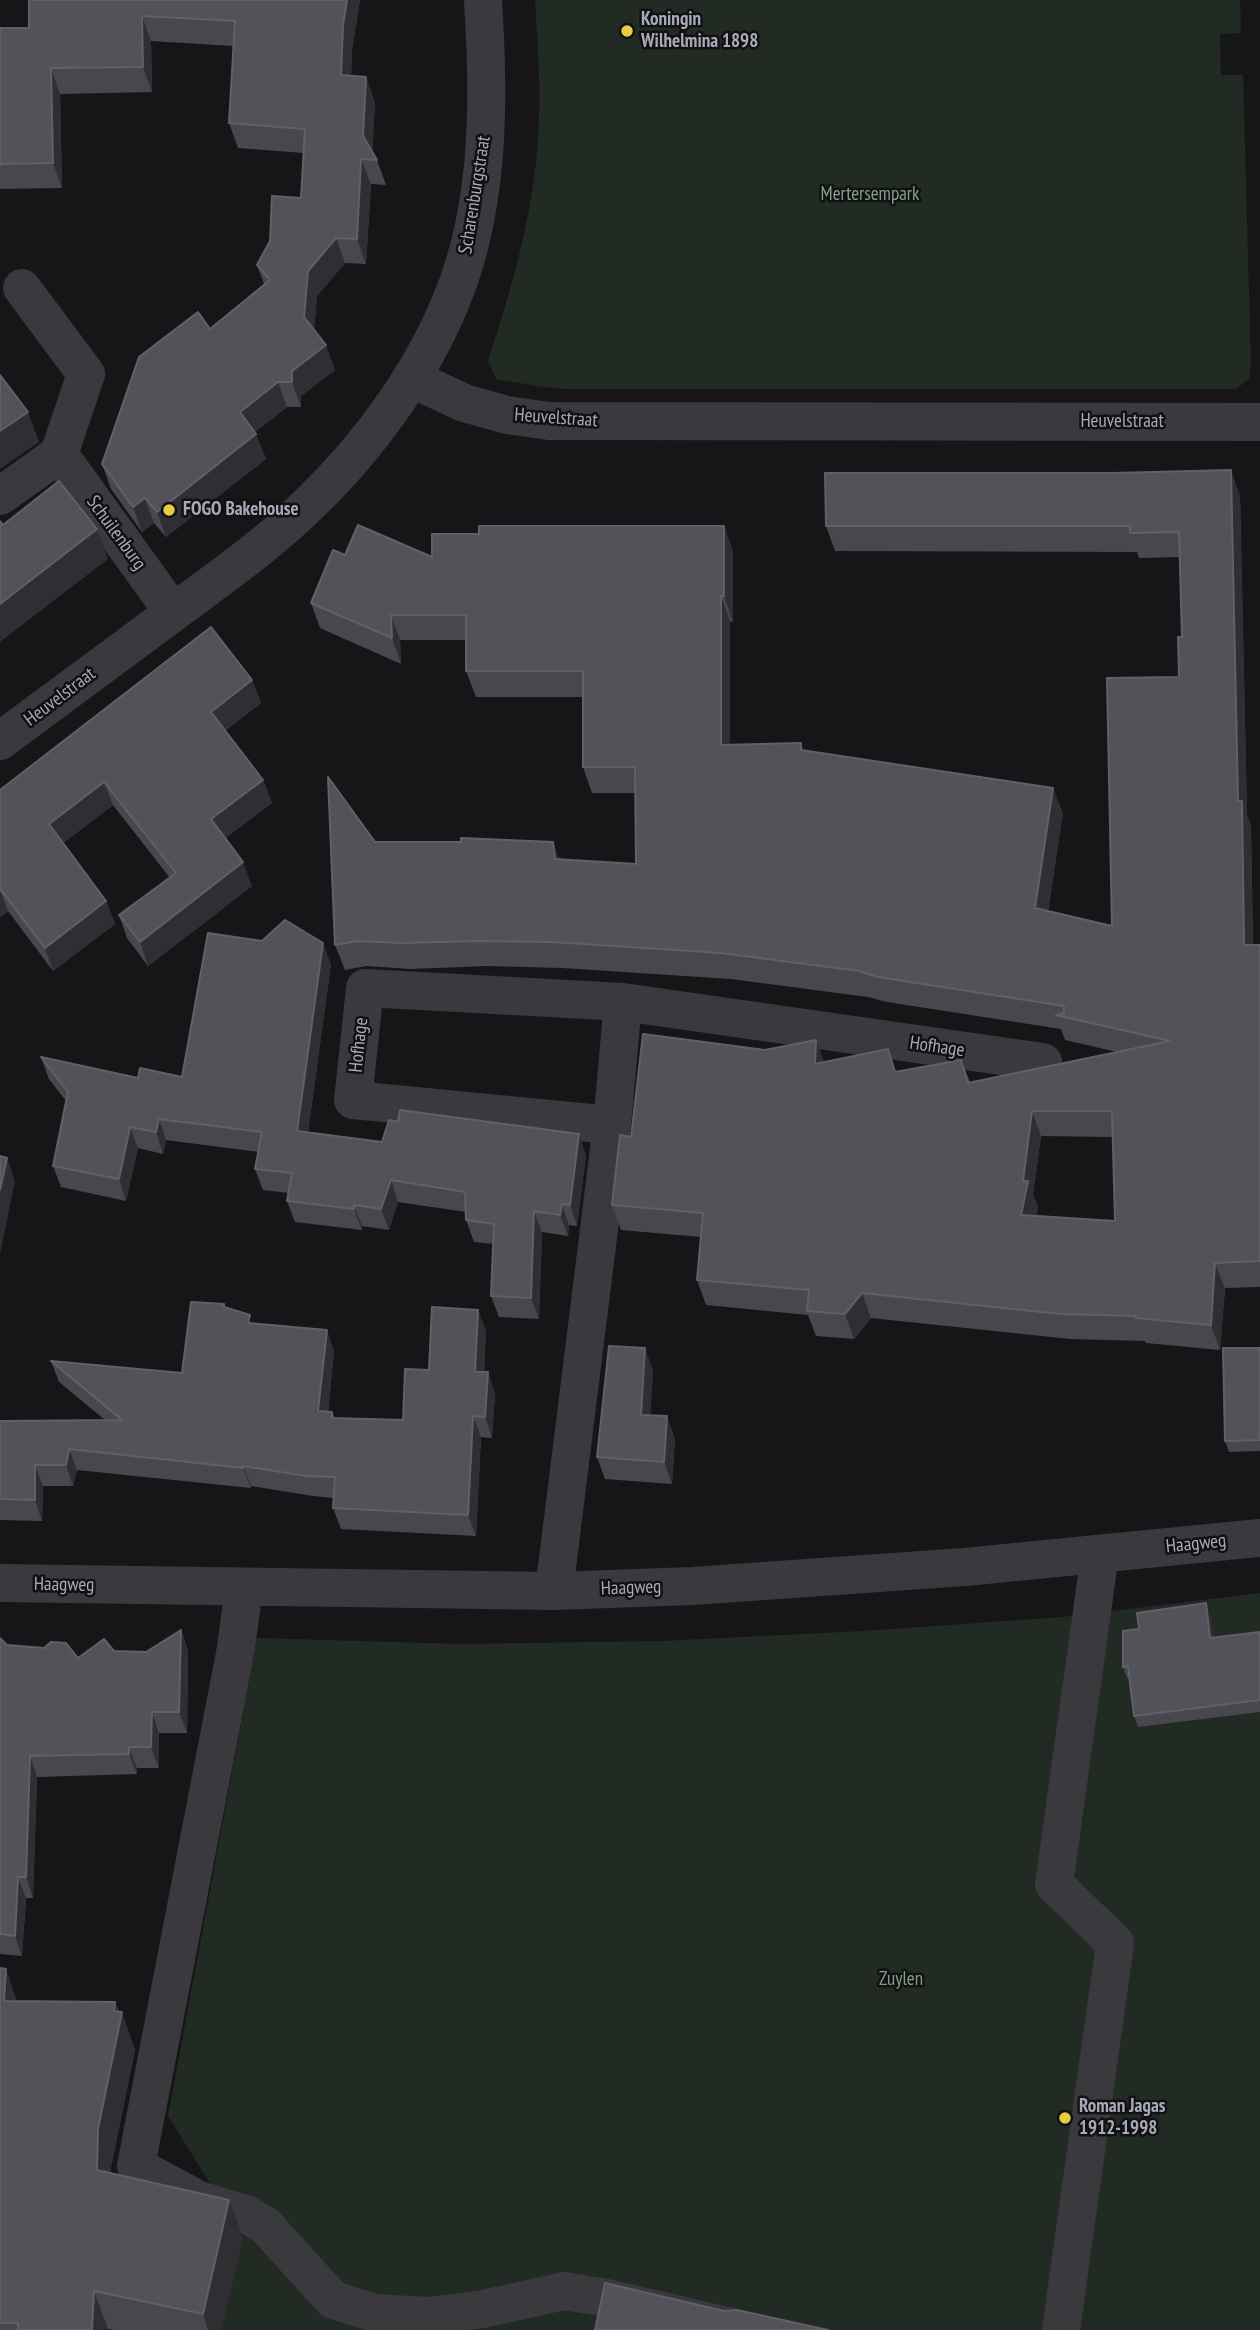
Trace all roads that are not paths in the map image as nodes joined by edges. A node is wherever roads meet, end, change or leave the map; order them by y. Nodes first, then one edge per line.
1 (482, 0) edge
2 (22, 288) dead end
3 (411, 378) junction
4 (1260, 422) edge
5 (59, 454) junction
6 (0, 496) edge
7 (173, 612) junction
8 (0, 741) edge
9 (623, 1002) junction
10 (1044, 1062) dead end
11 (612, 1125) junction
12 (1260, 1538) edge
13 (1100, 1554) junction
14 (0, 1584) edge
15 (244, 1587) junction
16 (554, 1591) junction
17 (744, 2330) edge
18 (1061, 2330) edge

1 - 3 street, Scharenburgstraat
2 - 5 street
3 - 4 street, Heuvelstraat
3 - 7 street, Heuvelstraat
5 - 6 street
5 - 7 street, Schuilenburg
7 - 8 street, Heuvelstraat
9 - 10 street, Hofhage
9 - 11 street
9 - 11 street, Hofhage
11 - 16 street
12 - 13 street, Haagweg
13 - 16 street, Haagweg
13 - 18 street
14 - 15 street, Haagweg
15 - 16 street, Haagweg
15 - 17 street

